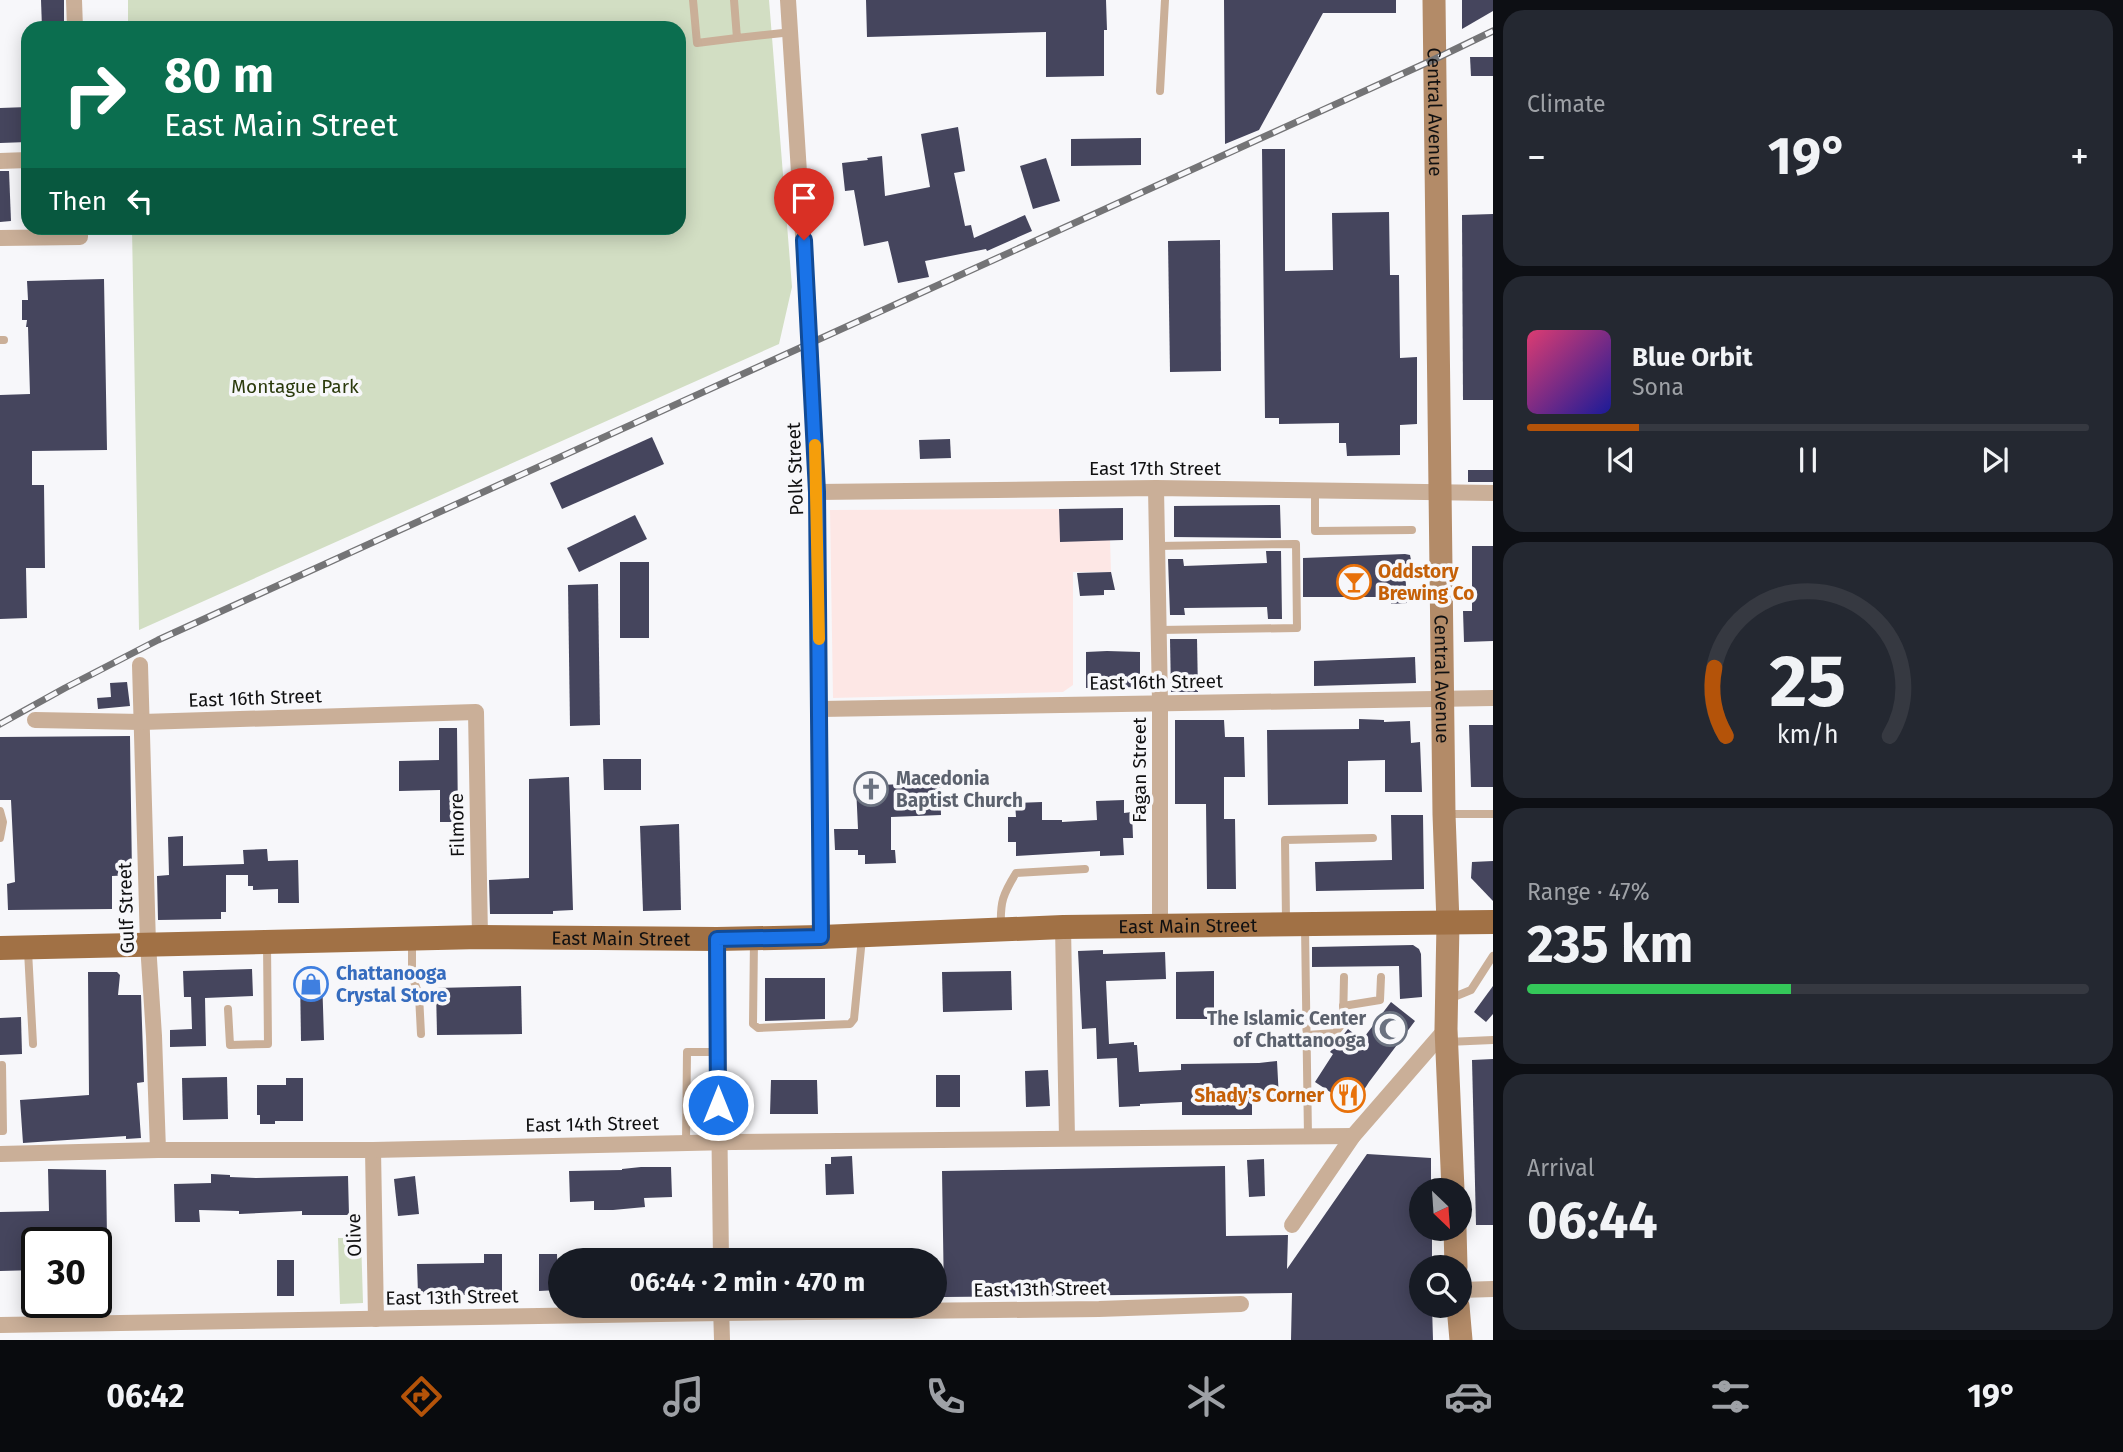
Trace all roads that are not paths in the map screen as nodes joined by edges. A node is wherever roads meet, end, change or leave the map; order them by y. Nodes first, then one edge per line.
1 (75, 0) edge
2 (693, 0) edge
3 (733, 0) edge
4 (789, 0) edge
5 (1165, 0) edge
6 (1434, 0) edge
7 (75, 21) edge
8 (792, 32) junction
9 (737, 38) junction
10 (1160, 91) dead end
11 (21, 160) edge
12 (0, 161) edge
13 (40, 235) edge
14 (0, 238) edge
15 (1156, 488) junction
16 (1315, 490) junction
17 (1440, 491) junction
18 (817, 492) junction
19 (1493, 493) edge
20 (1412, 530) dead end
21 (1157, 546) junction
22 (1158, 630) junction
23 (140, 665) dead end
24 (1443, 698) junction
25 (1493, 698) edge
26 (1160, 702) junction
27 (820, 709) junction
28 (476, 712) joint
29 (35, 720) dead end
30 (142, 722) junction
31 (0, 811) edge
32 (1444, 814) junction
33 (1493, 814) edge
34 (0, 838) edge
35 (1373, 838) dead end
36 (1085, 869) dead end
37 (1493, 922) edge
38 (1448, 923) junction
39 (1296, 924) junction
40 (1160, 925) junction
41 (1063, 927) junction
42 (1001, 929) junction
43 (862, 935) junction
44 (480, 937) junction
45 (821, 937) junction
46 (412, 938) junction
47 (754, 938) junction
48 (717, 939) junction
49 (267, 942) junction
50 (148, 944) junction
51 (0, 948) edge
52 (28, 948) junction
53 (1493, 956) edge
54 (1344, 977) dead end
55 (1381, 977) dead end
56 (1447, 1000) junction
57 (1343, 1006) junction
58 (228, 1009) dead end
59 (421, 1034) dead end
60 (1307, 1035) junction
61 (1447, 1035) junction
62 (1493, 1040) edge
63 (33, 1044) dead end
64 (718, 1052) junction
65 (2, 1065) dead end
66 (0, 1132) edge
67 (1308, 1136) junction
68 (1353, 1136) junction
69 (1067, 1138) junction
70 (719, 1142) junction
71 (686, 1143) junction
72 (158, 1150) junction
73 (373, 1150) junction
74 (0, 1154) edge
75 (1453, 1178) edge
76 (1292, 1225) dead end
77 (721, 1248) edge
78 (1493, 1289) edge
79 (1472, 1290) edge
80 (1241, 1304) dead end
81 (947, 1310) edge
82 (548, 1314) edge
83 (721, 1318) edge
84 (1459, 1318) edge
85 (376, 1319) junction
86 (0, 1325) edge
87 (722, 1340) edge
88 (1461, 1340) edge

1 - 7 street
2 - 9 lane
3 - 9 lane
4 - 8 street, Polk Street
5 - 10 lane
6 - 17 main road, Central Avenue
8 - 9 lane
8 - 18 street, Polk Street
11 - 12 street
13 - 14 street
15 - 16 street, East 17th Street
15 - 18 street, East 17th Street
15 - 21 street, Fagan Street
16 - 17 street, East 17th Street
16 - 20 lane
17 - 19 street, East 17th Street
17 - 24 main road, Central Avenue
18 - 27 street, Polk Street
21 - 22 street, Fagan Street
21 - 22 lane
22 - 26 street, Fagan Street
23 - 30 street, Gulf Street
24 - 25 street, East 16th Street
24 - 26 street, East 16th Street
24 - 32 main road, Central Avenue
26 - 27 street, East 16th Street
26 - 40 street, Fagan Street
27 - 45 street, Polk Street
28 - 30 street, East 16th Street
28 - 44 street, Filmore
29 - 30 street, East 16th Street
30 - 50 street, Gulf Street
31 - 34 lane
32 - 33 lane
32 - 38 main road, Central Avenue
35 - 39 lane
36 - 42 lane
37 - 38 main road, East Main Street
38 - 39 main road, East Main Street
38 - 56 main road, Central Avenue
39 - 40 main road, East Main Street
39 - 60 lane
40 - 41 main road, East Main Street
41 - 42 main road, East Main Street
41 - 69 street
42 - 43 main road, East Main Street
43 - 45 main road, East Main Street
43 - 47 lane
44 - 46 main road, East Main Street
44 - 48 main road, East Main Street
45 - 47 main road, East Main Street
46 - 49 main road, East Main Street
46 - 59 lane
47 - 48 main road, East Main Street
48 - 64 street
49 - 50 main road, East Main Street
49 - 58 lane
50 - 52 main road, East Main Street
50 - 72 street, Gulf Street
51 - 52 main road, East Main Street
52 - 63 lane
53 - 56 lane
54 - 57 lane
55 - 57 lane
56 - 61 main road, Central Avenue
57 - 60 lane
60 - 67 lane
61 - 62 lane
61 - 68 street
61 - 75 main road, Central Avenue
64 - 70 street
64 - 71 lane
65 - 66 lane
67 - 68 street, East 14th Street
67 - 69 street, East 14th Street
68 - 76 street
69 - 70 street, East 14th Street
70 - 71 street, East 14th Street
70 - 77 street
71 - 73 street, East 14th Street
72 - 73 street, East 14th Street
72 - 74 street, East 14th Street
73 - 85 street, Olive
78 - 79 street
80 - 81 street, East 13th Street
82 - 85 street, East 13th Street
83 - 87 street
84 - 88 main road
85 - 86 street, East 13th Street

